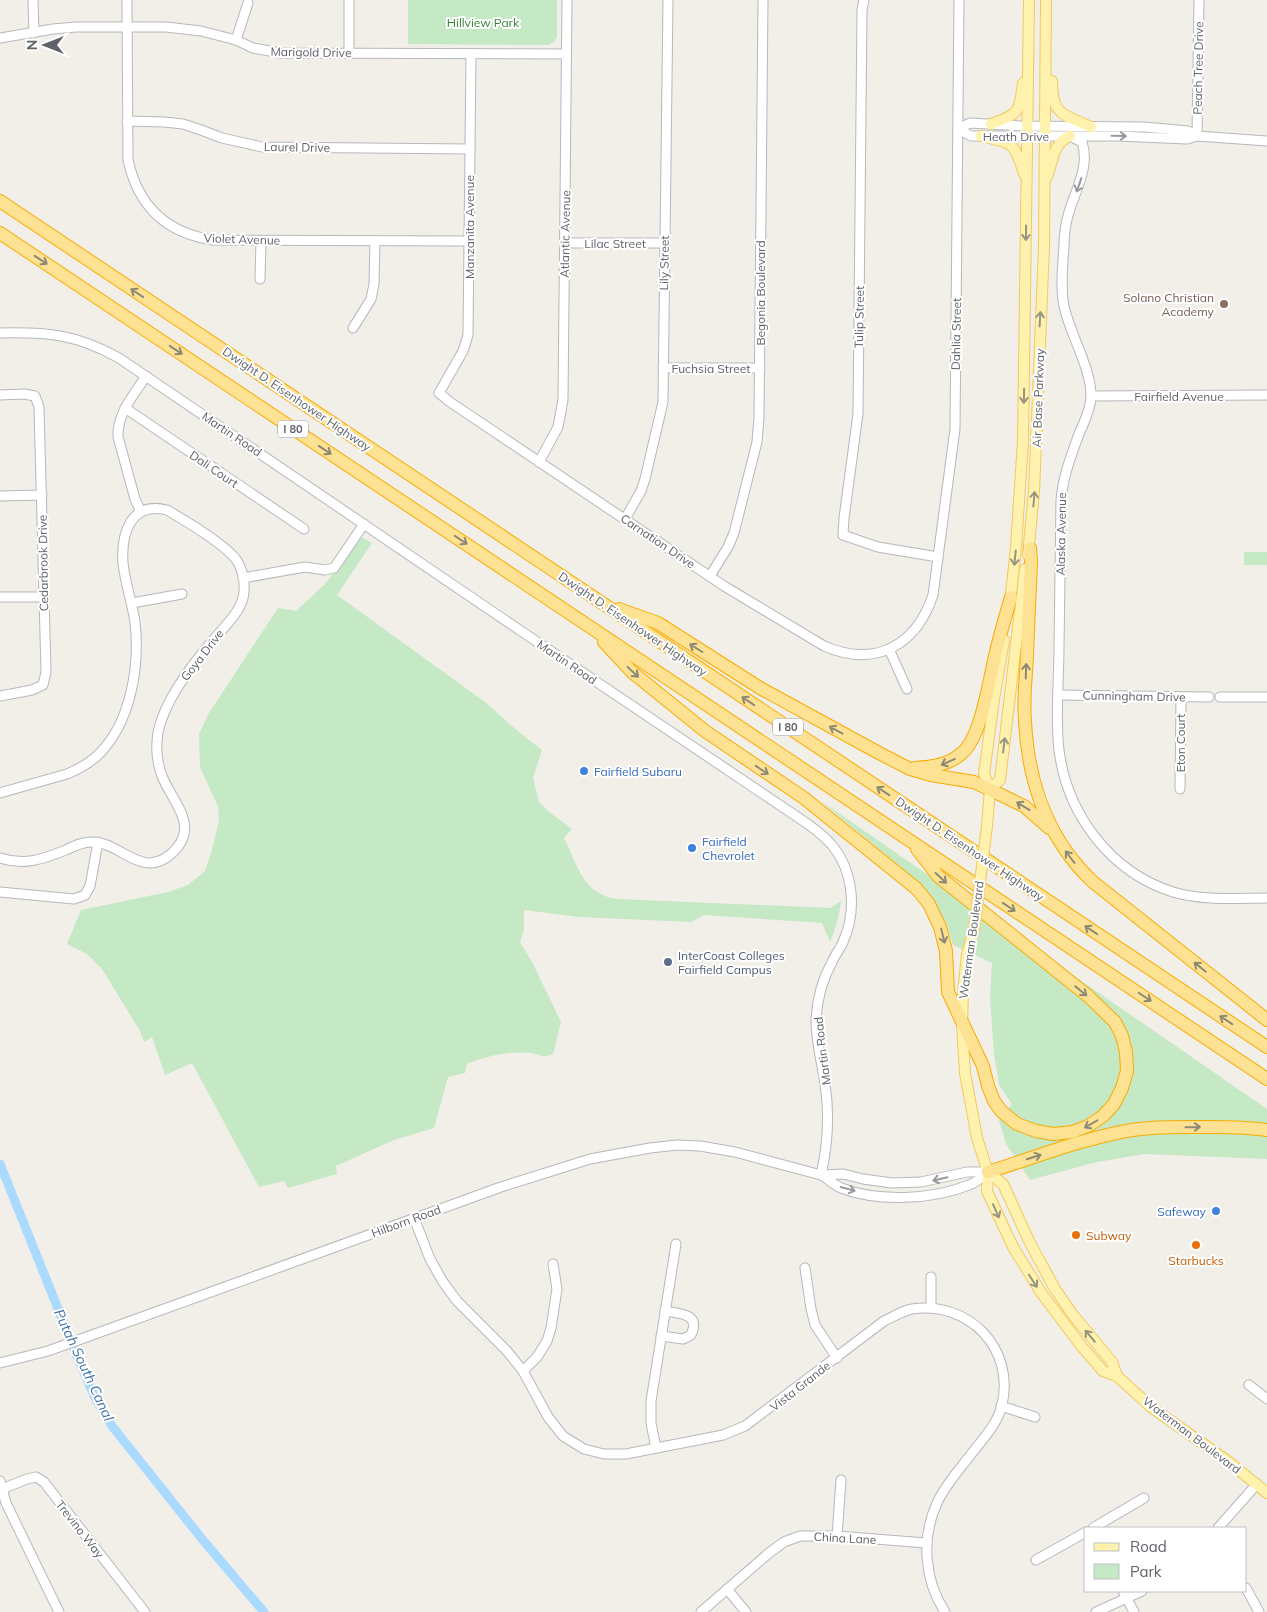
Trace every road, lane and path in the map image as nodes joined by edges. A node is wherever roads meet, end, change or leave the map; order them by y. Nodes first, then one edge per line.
1 (33, 0) edge
2 (127, 0) edge
3 (349, 0) edge
4 (567, 0) edge
5 (668, 0) edge
6 (763, 0) edge
7 (864, 0) edge
8 (959, 0) edge
9 (1029, 0) edge
10 (1046, 0) edge
11 (1198, 0) edge
12 (248, 3) dead end
13 (127, 26) junction
14 (34, 33) junction
15 (0, 38) edge
16 (236, 40) junction
17 (349, 53) junction
18 (471, 54) junction
19 (566, 54) junction
20 (1029, 55) junction
21 (128, 121) junction
22 (990, 124) junction
23 (1091, 127) junction
24 (958, 129) junction
25 (1028, 131) junction
26 (1045, 131) junction
27 (981, 136) junction
28 (1070, 136) junction
29 (1197, 136) junction
30 (1267, 141) edge
31 (470, 149) junction
32 (1027, 184) junction
33 (1044, 185) junction
34 (0, 201) edge
35 (0, 233) edge
36 (261, 241) junction
37 (375, 241) junction
38 (470, 241) junction
39 (565, 242) junction
40 (665, 243) junction
41 (260, 279) dead end
42 (353, 328) dead end
43 (0, 333) edge
44 (663, 368) junction
45 (760, 368) junction
46 (146, 376) junction
47 (439, 393) joint
48 (0, 395) edge
49 (1267, 395) edge
50 (1091, 396) junction
51 (125, 408) junction
52 (539, 462) junction
53 (42, 495) junction
54 (0, 496) edge
55 (142, 512) junction
56 (625, 519) junction
57 (364, 524) junction
58 (304, 529) dead end
59 (1030, 548) junction
60 (938, 557) junction
61 (710, 576) junction
62 (243, 578) junction
63 (182, 594) dead end
64 (0, 597) edge
65 (44, 597) junction
66 (1011, 597) junction
67 (598, 601) junction
68 (132, 604) junction
69 (586, 624) junction
70 (889, 649) junction
71 (907, 689) dead end
72 (1058, 695) junction
73 (0, 696) edge
74 (1181, 697) junction
75 (1209, 697) dead end
76 (1220, 697) dead end
77 (1267, 698) edge
78 (910, 769) junction
79 (1180, 788) dead end
80 (990, 789) junction
81 (0, 793) edge
82 (987, 826) joint
83 (1051, 829) junction
84 (911, 841) junction
85 (98, 842) junction
86 (0, 858) edge
87 (0, 892) edge
88 (1267, 898) edge
89 (1267, 1020) edge
90 (962, 1024) junction
91 (1267, 1047) edge
92 (1267, 1079) edge
93 (1267, 1130) edge
94 (988, 1172) junction
95 (821, 1175) junction
96 (414, 1218) junction
97 (676, 1244) dead end
98 (552, 1264) dead end
99 (805, 1268) dead end
100 (931, 1277) dead end
101 (931, 1308) junction
102 (665, 1311) junction
103 (661, 1336) junction
104 (836, 1358) junction
105 (0, 1364) edge
106 (523, 1371) junction
107 (1117, 1376) junction
108 (1249, 1385) dead end
109 (1267, 1399) edge
110 (1001, 1406) junction
111 (1035, 1417) dead end
112 (656, 1448) junction
113 (841, 1480) dead end
114 (1257, 1484) junction
115 (1, 1486) edge
116 (1267, 1493) edge
117 (1144, 1498) dead end
118 (1095, 1527) edge
119 (1219, 1527) edge
120 (1084, 1533) edge
121 (838, 1536) junction
122 (926, 1543) junction
123 (1036, 1560) dead end
124 (727, 1589) junction
125 (1247, 1590) edge
126 (1138, 1592) edge
127 (1125, 1595) edge
128 (59, 1612) edge
129 (145, 1612) edge
130 (701, 1612) edge
131 (746, 1612) edge
132 (945, 1612) edge
133 (1096, 1612) edge
134 (1134, 1612) edge
135 (1259, 1612) edge

1 - 14 street
2 - 13 street, Violet Avenue
3 - 17 street
4 - 19 street, Atlantic Avenue
5 - 40 street, Lily Street
6 - 45 street, Begonia Boulevard
7 - 60 street, Tulip Street
8 - 24 street, Dahlia Street
9 - 20 main road, Air Base Parkway
10 - 23 main road
10 - 26 main road, Air Base Parkway
11 - 29 street, Peach Tree Drive
12 - 16 street
13 - 14 street, Marigold Drive
13 - 16 street, Marigold Drive
13 - 21 street, Violet Avenue
14 - 15 street, Marigold Drive
16 - 17 street, Marigold Drive
17 - 18 street, Marigold Drive
18 - 19 street, Marigold Drive
18 - 31 street, Manzanita Avenue
19 - 39 street, Atlantic Avenue
20 - 22 main road
20 - 25 main road, Air Base Parkway
21 - 31 street, Laurel Drive
21 - 36 street, Violet Avenue
22 - 24 street, Heath Drive
22 - 25 street, Heath Drive
23 - 26 street, Heath Drive
23 - 29 street, Heath Drive
24 - 27 street, Heath Drive
24 - 60 street, Dahlia Street
25 - 26 street, Heath Drive
25 - 27 street, Heath Drive
25 - 32 main road, Air Base Parkway
26 - 28 street, Heath Drive
26 - 33 main road, Air Base Parkway
27 - 32 main road
28 -> 29 street, Heath Drive
28 - 33 main road
28 -> 50 street, Alaska Avenue
29 - 30 street, Heath Drive
31 - 38 street, Manzanita Avenue
32 -> 66 main road, Air Base Parkway
59 -> 33 main road, Air Base Parkway
67 -> 34 highway, Dwight D. Eisenhower Highway / I 80
35 -> 69 highway, Dwight D. Eisenhower Highway / I 80
36 - 37 street, Violet Avenue
36 - 41 street
37 - 38 street, Violet Avenue
37 - 42 street
38 - 47 street, Manzanita Avenue
39 - 40 street, Lilac Street
39 - 52 street, Atlantic Avenue
40 - 44 street, Lily Street
43 - 46 street, Martin Road
44 - 45 street, Fuchsia Street
44 - 56 street, Lily Street
45 - 61 street, Begonia Boulevard
46 - 51 street
46 - 57 street, Martin Road
47 - 52 street, Carnation Drive
48 - 53 street, Cedarbrook Drive
49 - 50 street, Fairfield Avenue
50 - 72 street, Alaska Avenue
51 - 55 street
51 - 58 street, Dali Court
52 - 56 street, Carnation Drive
53 - 54 street
53 - 65 street, Cedarbrook Drive
55 - 62 street
55 - 68 street
56 - 61 street, Carnation Drive
57 - 62 street
57 - 95 street, Martin Road
80 -> 59 main road, Air Base Parkway
83 -> 59 highway
60 - 70 street, Dahlia Street
61 - 70 street, Carnation Drive
62 - 85 street, Goya Drive
63 - 68 street
64 - 65 street
65 - 73 street, Cedarbrook Drive
66 -> 78 highway
66 - 80 main road, Air Base Parkway
78 -> 67 highway
91 -> 67 highway, Dwight D. Eisenhower Highway / I 80
68 - 81 street
69 - 84 highway, Dwight D. Eisenhower Highway / I 80
69 -> 90 highway
70 - 71 street
72 - 74 street, Cunningham Drive
72 - 88 street, Alaska Avenue
74 - 75 street, Cunningham Drive
74 - 79 street, Eton Court
76 - 77 street
78 - 80 highway
80 - 82 main road, Air Base Parkway
83 -> 80 highway
82 - 90 main road, Waterman Boulevard, bridge
89 -> 83 highway
84 -> 90 highway
84 -> 92 highway, Dwight D. Eisenhower Highway / I 80
85 - 86 street
85 - 87 street
90 - 94 main road, Waterman Boulevard
94 -> 93 highway
94 -> 95 street, Hilborn Road
95 -> 94 street, Hilborn Road
107 -> 94 main road, Waterman Boulevard
94 -> 107 main road, Waterman Boulevard
95 - 96 street, Hilborn Road
96 - 105 street, Hilborn Road
96 - 106 street, Vista Grande
97 - 102 street
98 - 106 street
99 - 104 street
100 - 101 street
101 - 104 street, Vista Grande
101 - 110 street, Vista Grande
102 - 103 street
102 - 103 street
103 - 112 street
104 - 112 street, Vista Grande
106 - 112 street, Vista Grande
107 - 114 main road, Waterman Boulevard
108 - 109 street
110 - 111 street
110 - 122 street, Vista Grande
113 - 121 street
114 - 116 main road, Waterman Boulevard
114 - 119 street
115 - 128 street
115 - 129 street, Trevino Way
117 - 118 street
120 - 123 street
121 - 122 street, China Lane
121 - 124 street, China Lane
122 - 132 street, Vista Grande
124 - 130 street, China Lane
124 - 131 street
125 - 135 street
126 - 127 street
127 - 133 street
127 - 134 street

